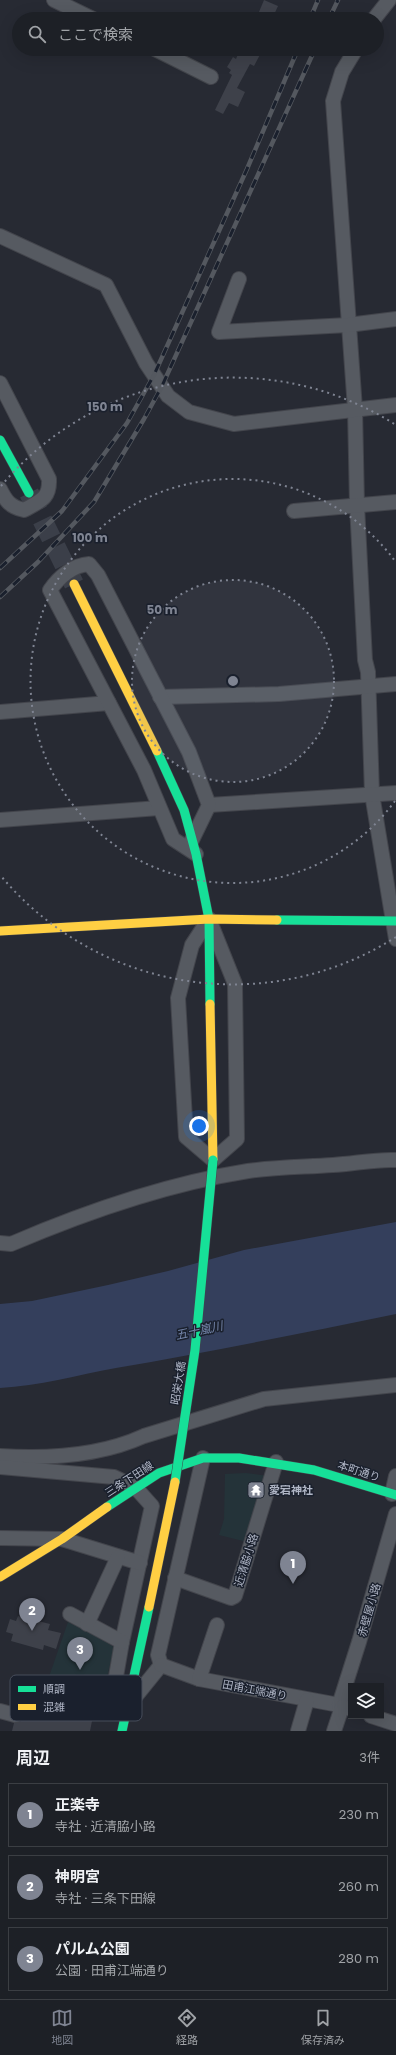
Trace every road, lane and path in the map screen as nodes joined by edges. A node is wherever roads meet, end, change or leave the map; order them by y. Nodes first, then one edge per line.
1 (54, 0) edge
2 (389, 0) edge
3 (79, 12) edge
4 (380, 12) edge
5 (169, 56) edge
6 (352, 56) edge
7 (211, 77) dead end
8 (0, 236) edge
9 (239, 279) dead end
10 (396, 319) edge
11 (348, 325) junction
12 (0, 383) edge
13 (396, 405) edge
14 (355, 409) junction
15 (0, 440) edge
16 (0, 489) edge
17 (29, 493) tunnel mouth
18 (396, 502) edge
19 (357, 505) junction
20 (294, 511) dead end
21 (74, 584) tunnel mouth
22 (396, 684) edge
23 (368, 686) junction
24 (160, 697) junction
25 (109, 703) junction
26 (0, 712) edge
27 (396, 793) edge
28 (372, 794) junction
29 (209, 806) junction
30 (159, 808) junction
31 (0, 820) edge
32 (192, 840) junction
33 (196, 854) junction
34 (209, 919) junction
35 (395, 922) edge
36 (0, 931) edge
37 (396, 939) edge
38 (213, 1160) junction
39 (396, 1160) edge
40 (0, 1243) edge
41 (396, 1385) edge
42 (0, 1456) edge
43 (202, 1458) junction
44 (276, 1462) junction
45 (0, 1467) edge
46 (314, 1470) joint
47 (396, 1476) edge
48 (135, 1487) junction
49 (394, 1494) edge
50 (396, 1514) edge
51 (0, 1538) edge
52 (62, 1539) junction
53 (118, 1557) junction
54 (140, 1563) junction
55 (0, 1577) edge
56 (175, 1578) junction
57 (70, 1614) dead end
58 (87, 1624) junction
59 (217, 1625) dead end
60 (122, 1642) junction
61 (160, 1665) junction
62 (116, 1675) edge
63 (134, 1675) edge
64 (199, 1679) junction
65 (142, 1688) edge
66 (307, 1700) junction
67 (344, 1707) edge
68 (0, 1711) edge
69 (10, 1714) edge
70 (380, 1719) edge
71 (124, 1721) edge
72 (396, 1724) edge
73 (122, 1731) edge
74 (298, 1731) edge
75 (334, 1731) edge

1 - 3 street
2 - 4 street
5 - 7 street
6 - 11 street
8 - 14 street
9 - 11 street
10 - 11 street
11 - 14 street
12 - 16 street
13 - 14 street
14 - 19 street
15 - 17 street
18 - 19 street
19 - 20 street
19 - 23 street
21 - 32 street, 昭栄大橋
22 - 23 street
23 - 24 street
23 - 28 street
24 - 25 street
24 - 29 street
25 - 26 street
25 - 30 street
27 - 28 street
28 - 29 street
28 - 35 street
29 - 32 street
30 - 31 street
30 - 33 street
32 - 33 street, 昭栄大橋
33 - 34 street, 昭栄大橋
34 - 35 street
34 - 36 street
34 - 38 street, 昭栄大橋
34 - 38 street
34 - 38 street
35 - 37 street
38 - 63 street, 昭栄大橋, bridge
39 - 40 street
41 - 42 street
43 - 44 street, 三条下田線
43 - 48 street, 三条下田線
43 - 56 street
44 - 46 street, 三条下田線
44 - 56 street, 近清脇小路
45 - 48 street
46 - 49 street, 本町通り
47 - 49 street
48 - 52 street, 三条下田線
48 - 54 street
50 - 67 street, 赤壁屋小路
51 - 52 street
52 - 53 street
52 - 55 street, 三条下田線
53 - 54 street
53 - 58 street
54 - 60 street
56 - 61 street
57 - 58 street
58 - 60 street
59 - 64 street
60 - 62 street
61 - 64 street, 田甫江端通り
61 - 65 street
64 - 66 street, 田甫江端通り
66 - 67 street, 田甫江端通り
66 - 74 street
67 - 75 street, 赤壁屋小路
68 - 69 street
70 - 72 street
71 - 73 street, 昭栄大橋

